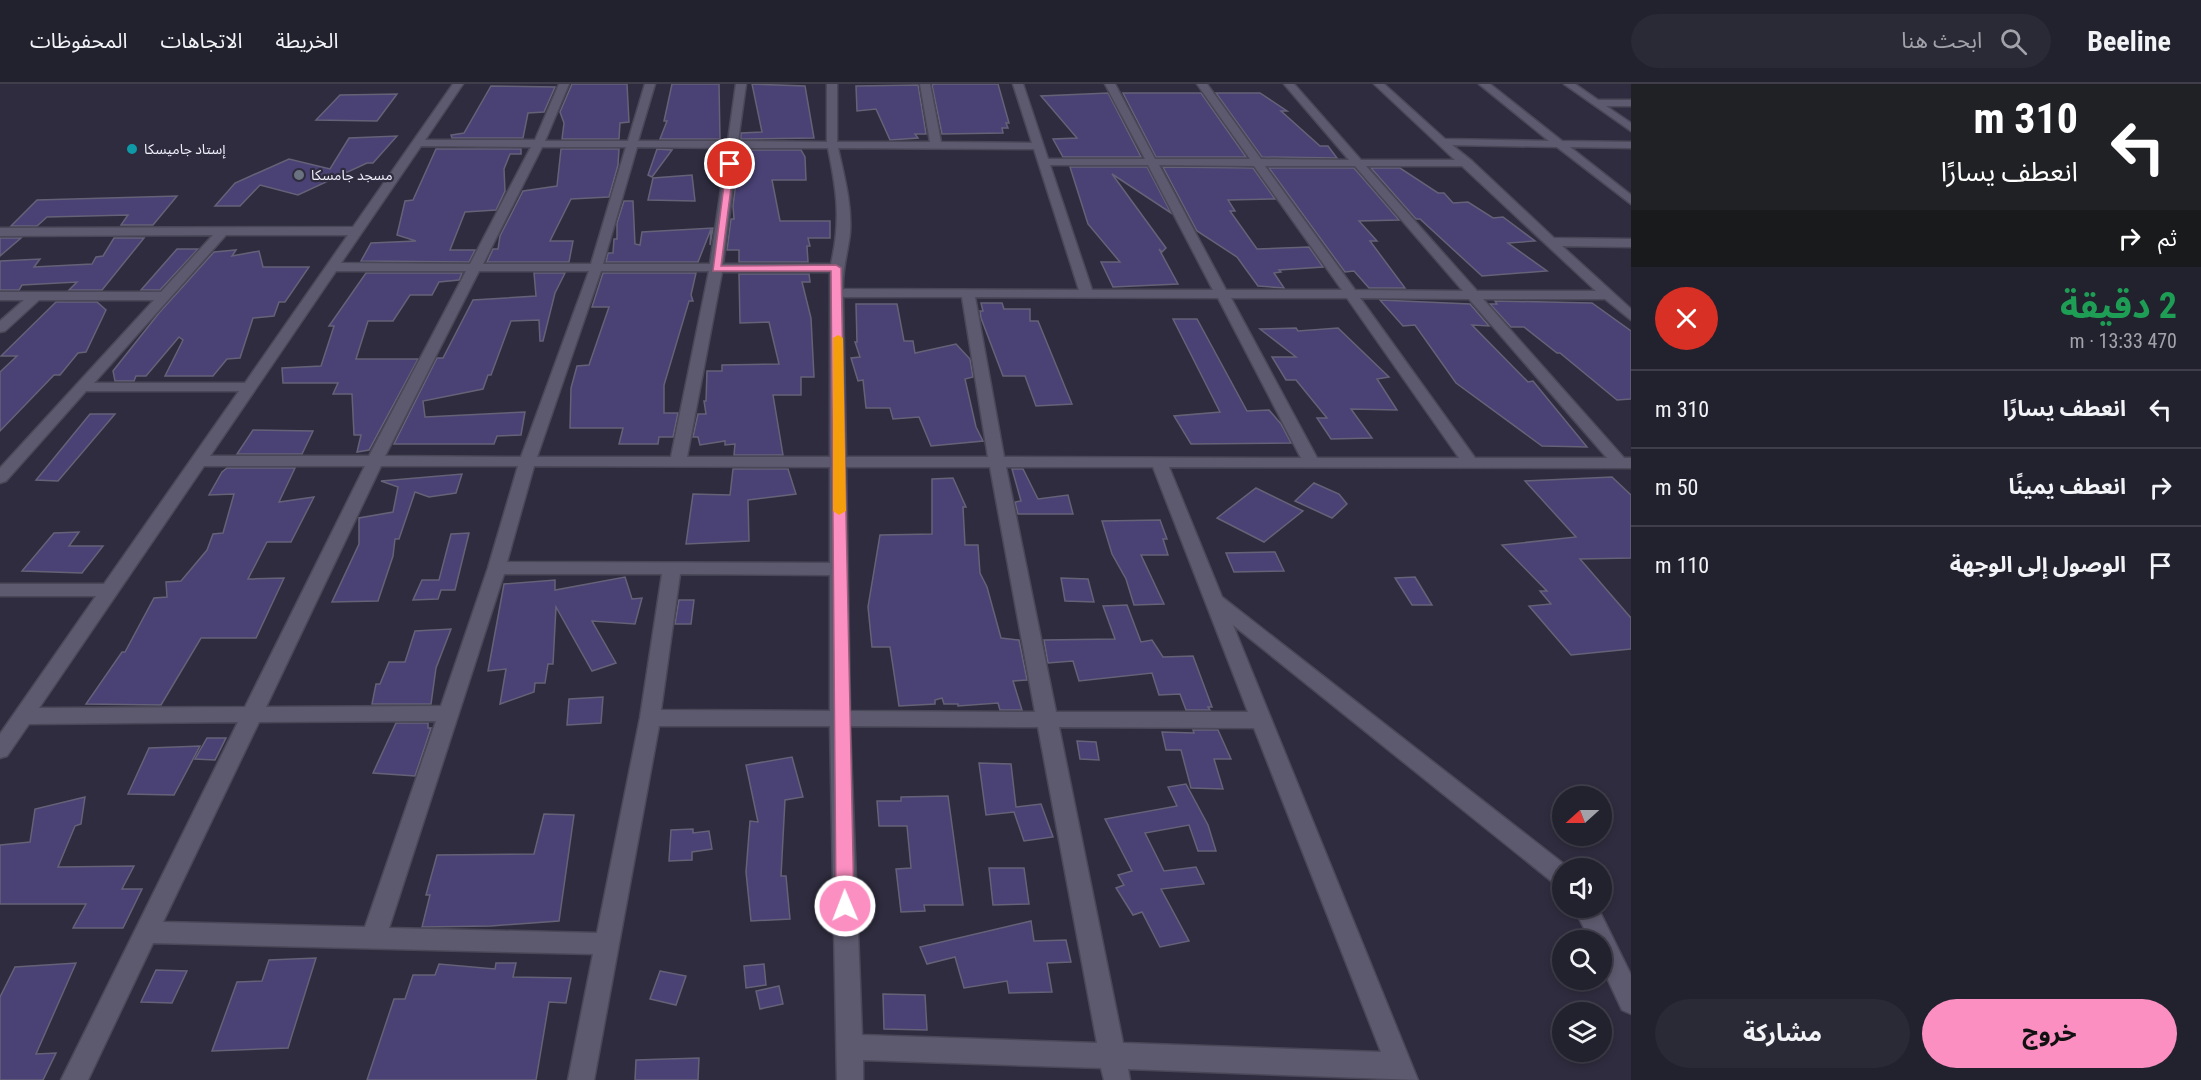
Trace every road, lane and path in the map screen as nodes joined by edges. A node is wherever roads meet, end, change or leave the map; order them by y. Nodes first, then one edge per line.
1 (458, 84) edge
2 (564, 84) edge
3 (650, 84) edge
4 (741, 84) edge
5 (832, 84) edge
6 (925, 84) edge
7 (1018, 84) edge
8 (1110, 84) edge
9 (1202, 84) edge
10 (1289, 84) edge
11 (1379, 84) edge
12 (1484, 84) edge
13 (1569, 84) edge
14 (1597, 103) junction
15 (1631, 103) edge
16 (1631, 128) edge
17 (539, 142) junction
18 (1443, 142) junction
19 (417, 143) junction
20 (631, 143) junction
21 (732, 143) junction
22 (832, 143) junction
23 (1561, 144) junction
24 (936, 145) junction
25 (1631, 145) edge
26 (1038, 146) junction
27 (1046, 162) junction
28 (1258, 162) junction
29 (1357, 162) junction
30 (1153, 163) junction
31 (1468, 163) junction
32 (1629, 198) edge
33 (356, 231) junction
34 (0, 232) edge
35 (222, 232) junction
36 (1549, 242) junction
37 (1631, 243) edge
38 (332, 267) junction
39 (477, 267) junction
40 (596, 268) junction
41 (716, 268) junction
42 (836, 268) junction
43 (838, 293) junction
44 (968, 293) junction
45 (1087, 293) junction
46 (1470, 293) junction
47 (1223, 294) junction
48 (1351, 294) junction
49 (1607, 295) junction
50 (0, 296) edge
51 (36, 296) junction
52 (163, 296) junction
53 (1631, 316) edge
54 (0, 328) edge
55 (81, 387) junction
56 (249, 387) junction
57 (198, 461) junction
58 (375, 461) junction
59 (1311, 461) junction
60 (527, 462) junction
61 (678, 462) junction
62 (997, 462) junction
63 (840, 463) junction
64 (1159, 463) junction
65 (1625, 463) edge
66 (1471, 464) junction
67 (1, 476) edge
68 (497, 568) junction
69 (672, 569) junction
70 (839, 569) junction
71 (0, 590) edge
72 (111, 590) junction
73 (1215, 601) junction
74 (449, 713) junction
75 (253, 714) junction
76 (22, 716) junction
77 (650, 718) junction
78 (840, 718) junction
79 (1048, 719) junction
80 (1263, 720) junction
81 (0, 750) edge
82 (1552, 868) edge
83 (147, 932) junction
84 (374, 936) junction
85 (607, 944) junction
86 (1612, 960) edge
87 (1628, 991) edge
88 (849, 1047) junction
89 (1115, 1068) edge
90 (1402, 1072) edge
91 (74, 1080) edge
92 (581, 1080) edge
93 (849, 1080) edge

1 - 19 street
2 - 17 street
3 - 20 street
4 - 21 street
5 - 22 street
6 - 24 street
7 - 26 street
8 - 30 street
9 - 28 street
10 - 29 street
11 - 18 street
12 - 23 street
13 - 14 street
14 - 15 street
14 - 16 street
17 - 19 street
17 - 20 street
17 - 39 street
18 - 23 street
18 - 31 street
19 - 33 street
20 - 21 street
20 - 40 street
21 - 22 street
21 - 41 street
22 - 24 street
22 - 42 street
23 - 25 street
23 - 32 street
24 - 26 street
26 - 27 street
27 - 30 street
27 - 45 street
28 - 29 street
28 - 30 street
28 - 48 street
29 - 31 street
29 - 46 street
30 - 47 street
31 - 36 street
33 - 35 street
33 - 38 street
34 - 35 street
35 - 52 street
36 - 37 street
36 - 49 street
38 - 39 street
38 - 56 street
39 - 40 street
39 - 58 street
40 - 41 street
40 - 60 street
41 - 42 street
41 - 61 street
42 - 43 street
43 - 44 street
43 - 63 street
44 - 45 street
44 - 62 street
45 - 47 street
46 - 48 street
46 - 49 street
46 - 65 street
47 - 48 street
47 - 59 street
48 - 66 street
49 - 53 street
50 - 51 street
51 - 52 street
51 - 54 street
52 - 55 street
55 - 56 street
55 - 67 street
56 - 57 street
57 - 58 street
57 - 72 street
58 - 60 street
58 - 75 street
59 - 64 street
59 - 66 street
60 - 61 street
60 - 68 street
61 - 63 street
62 - 63 street
62 - 64 street
62 - 79 street
63 - 70 street
64 - 73 street
65 - 66 street
68 - 69 street
68 - 74 street
69 - 70 street
69 - 77 street
70 - 78 street
71 - 72 street
72 - 76 street
73 - 80 street
73 - 82 street
74 - 75 street
74 - 84 street
75 - 76 street
75 - 83 street
76 - 81 street
77 - 78 street
77 - 85 street
78 - 79 street
78 - 88 street
79 - 80 street
79 - 89 street
80 - 90 street
83 - 84 street
83 - 91 street
84 - 85 street
85 - 92 street
86 - 87 street
88 - 89 street
88 - 93 street
89 - 90 street

